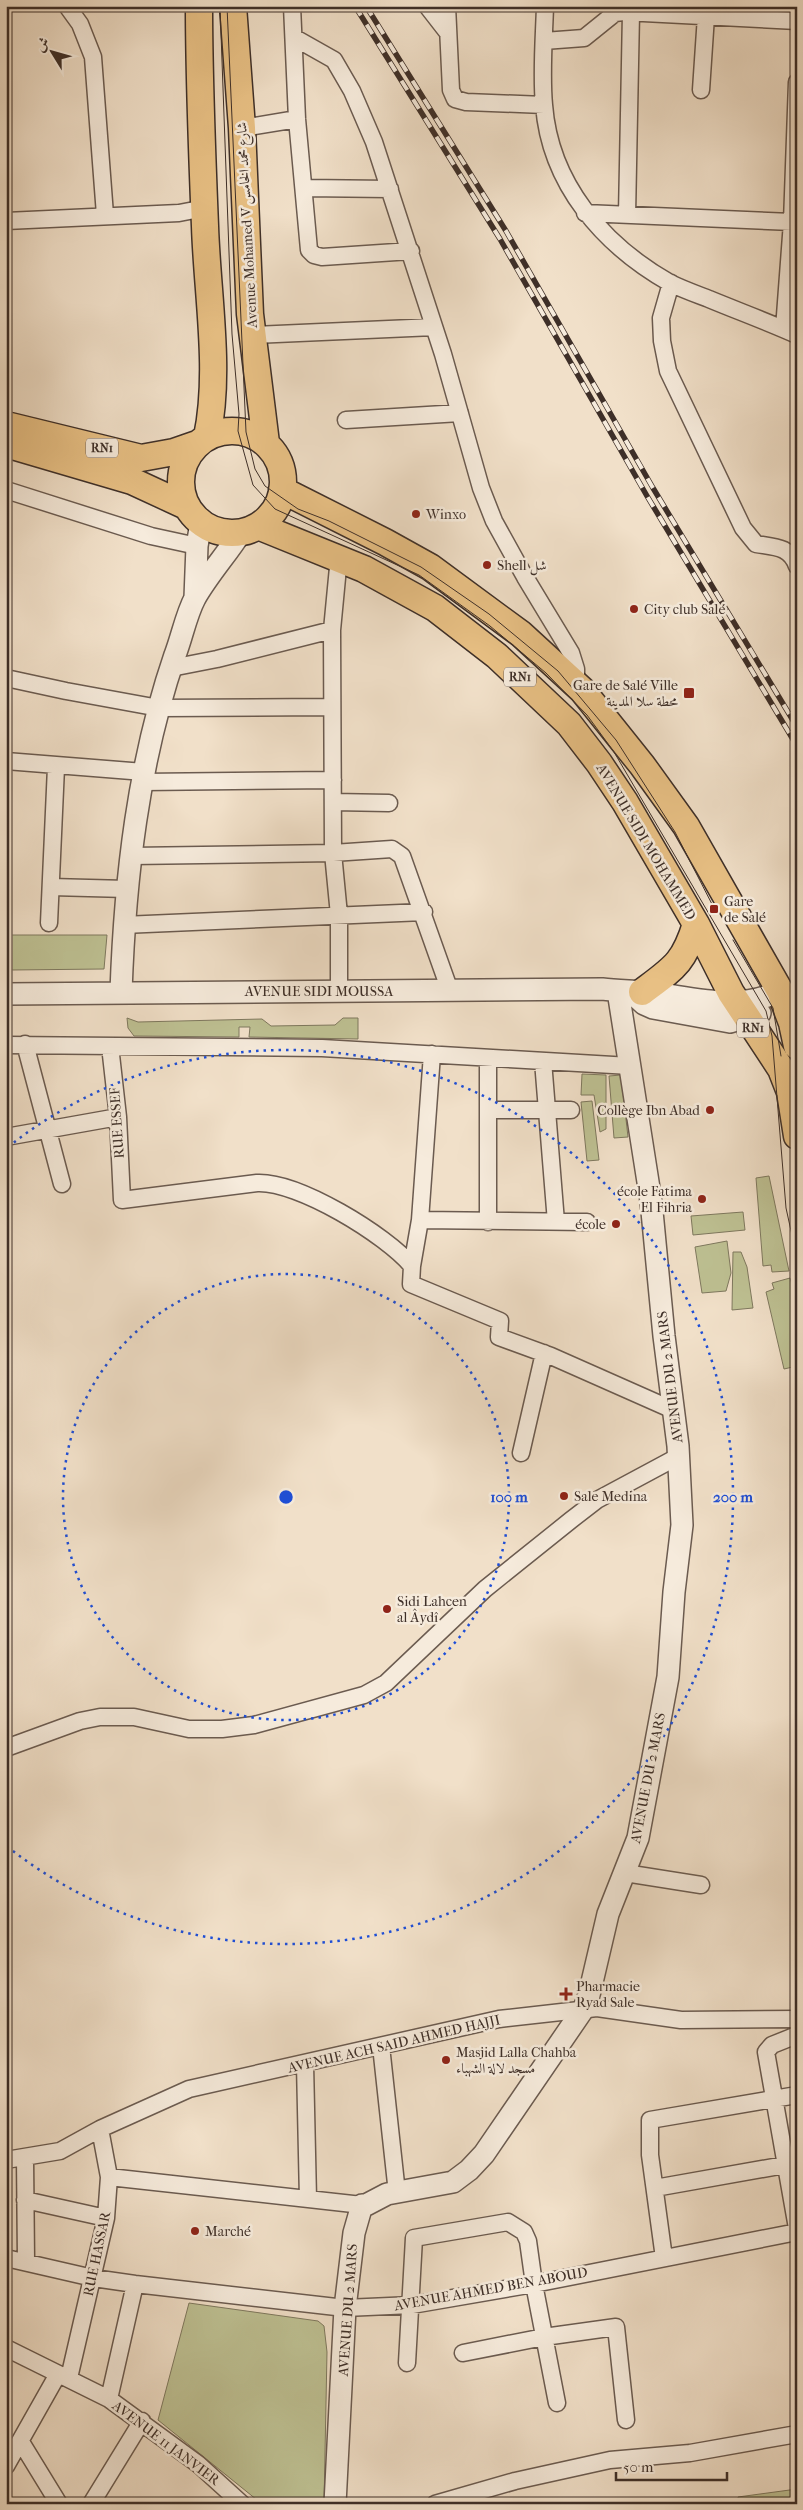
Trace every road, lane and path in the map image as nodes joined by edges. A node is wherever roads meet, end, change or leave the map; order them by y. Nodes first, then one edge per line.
1 (67, 6) edge
2 (199, 6) edge
3 (233, 6) edge
4 (292, 6) edge
5 (427, 6) edge
6 (448, 6) edge
7 (545, 6) edge
8 (621, 11) edge
9 (689, 11) edge
10 (706, 16) junction
11 (793, 16) edge
12 (448, 33) junction
13 (295, 38) junction
14 (544, 40) junction
15 (797, 82) edge
16 (701, 90) dead end
17 (544, 104) junction
18 (297, 118) junction
19 (242, 128) junction
20 (305, 188) junction
21 (390, 189) junction
22 (205, 208) junction
23 (585, 212) junction
24 (105, 215) junction
25 (627, 215) junction
26 (6, 221) edge
27 (792, 222) junction
28 (411, 251) junction
29 (671, 283) junction
30 (434, 327) junction
31 (790, 332) edge
32 (252, 335) junction
33 (460, 412) junction
34 (346, 420) dead end
35 (6, 424) edge
36 (202, 440) junction
37 (266, 443) junction
38 (6, 444) edge
39 (6, 490) edge
40 (282, 490) junction
41 (195, 525) junction
42 (250, 529) junction
43 (339, 557) junction
44 (797, 566) edge
45 (195, 598) junction
46 (332, 630) junction
47 (171, 668) junction
48 (6, 678) edge
49 (576, 682) junction
50 (159, 708) junction
51 (331, 708) junction
52 (6, 761) edge
53 (56, 766) junction
54 (143, 777) junction
55 (333, 780) junction
56 (333, 802) junction
57 (389, 803) dead end
58 (333, 853) junction
59 (131, 856) junction
60 (51, 887) junction
61 (127, 889) junction
62 (424, 912) junction
63 (339, 915) junction
64 (49, 923) dead end
65 (696, 924) junction
66 (123, 925) junction
67 (339, 991) junction
68 (450, 991) junction
69 (121, 992) junction
70 (631, 992) junction
71 (6, 994) edge
72 (783, 996) junction
73 (744, 1020) junction
74 (25, 1044) junction
75 (6, 1045) edge
76 (110, 1046) junction
77 (797, 1046) edge
78 (432, 1054) junction
79 (488, 1058) junction
80 (543, 1061) junction
81 (630, 1066) junction
82 (489, 1110) junction
83 (546, 1110) junction
84 (571, 1110) dead end
85 (118, 1117) junction
86 (47, 1130) junction
87 (797, 1136) edge
88 (6, 1137) edge
89 (62, 1184) dead end
90 (420, 1220) junction
91 (488, 1222) junction
92 (556, 1222) junction
93 (587, 1222) dead end
94 (412, 1266) junction
95 (544, 1354) junction
96 (673, 1410) junction
97 (521, 1453) dead end
98 (679, 1456) junction
99 (6, 1748) edge
100 (625, 1873) junction
101 (701, 1884) dead end
102 (584, 2008) junction
103 (797, 2019) edge
104 (797, 2035) edge
105 (381, 2046) junction
106 (305, 2064) junction
107 (797, 2095) edge
108 (775, 2099) junction
109 (100, 2129) junction
110 (25, 2158) junction
111 (6, 2160) edge
112 (792, 2163) edge
113 (109, 2177) junction
114 (655, 2188) junction
115 (397, 2192) junction
116 (308, 2199) junction
117 (25, 2200) junction
118 (362, 2205) junction
119 (106, 2218) junction
120 (797, 2228) edge
121 (797, 2232) edge
122 (6, 2258) edge
123 (664, 2258) junction
124 (26, 2261) junction
125 (93, 2278) junction
126 (135, 2284) junction
127 (534, 2284) junction
128 (412, 2305) junction
129 (345, 2308) junction
130 (544, 2338) junction
131 (6, 2348) edge
132 (463, 2353) dead end
133 (407, 2363) dead end
134 (64, 2376) junction
135 (108, 2399) junction
136 (557, 2403) dead end
137 (626, 2420) dead end
138 (142, 2421) junction
139 (797, 2434) edge
140 (21, 2442) junction
141 (6, 2466) edge
142 (59, 2504) edge
143 (91, 2504) edge
144 (242, 2504) edge
145 (336, 2504) edge
146 (435, 2504) edge

1 - 24 street
2 - 22 main road
3 - 19 main road, Avenue Mohamed V شارع محمد الخامس
4 - 13 street
5 - 12 street
6 - 12 street
7 - 14 street
8 - 9 street
8 - 14 street
8 - 25 street
9 - 10 street
10 - 11 street
10 - 16 street
12 - 17 street
13 - 18 street
13 - 21 street
14 - 17 street
15 - 27 street
17 - 23 street
18 - 19 street
18 - 20 street
19 - 32 main road, Avenue Mohamed V شارع محمد الخامس
20 - 21 street
20 - 28 street
21 - 28 street
22 - 24 street
22 - 36 main road
23 - 25 street
23 - 29 street
24 - 26 street
25 - 27 street
27 - 31 street
28 - 30 street
29 - 31 street
29 - 44 street
30 - 32 street
30 - 33 street
32 - 37 main road, Avenue Mohamed V شارع محمد الخامس
33 - 34 street
33 - 49 street
35 - 36 main road, RN1
36 - 37 main road, RN1
36 - 41 main road
37 - 40 main road
38 - 41 main road, RN1
39 - 41 street
40 - 42 main road
40 - 49 main road, RN1
41 - 42 main road, RN1
41 - 45 street
42 - 43 main road, AVENUE SIDI MOHAMMED / RN1
42 - 45 street
43 - 46 street
43 - 65 main road, AVENUE SIDI MOHAMMED / RN1
45 - 47 street
46 - 47 street
46 - 51 street
47 - 50 street
48 - 50 street
49 - 72 main road, RN1
50 - 51 street
50 - 54 street
51 - 55 street
52 - 53 street
53 - 54 street
53 - 60 street
54 - 55 street
54 - 59 street
55 - 56 street
56 - 57 street
56 - 58 street
58 - 59 street
58 - 62 street
58 - 63 street
59 - 61 street
60 - 61 street
60 - 64 street
61 - 66 street
62 - 63 street
62 - 68 street
63 - 66 street
63 - 67 street
65 - 70 main road
65 - 73 main road, AVENUE SIDI MOHAMMED / RN1
66 - 69 street
67 - 68 street, AVENUE SIDI MOUSSA
67 - 69 street, AVENUE SIDI MOUSSA
68 - 70 street, AVENUE SIDI MOUSSA
69 - 71 street, AVENUE SIDI MOUSSA
70 - 73 street, AVENUE SIDI MOUSSA
70 - 81 street, AVENUE DU 2 MARS
72 - 73 street, AVENUE SIDI MOUSSA
72 - 77 main road, RN1
73 - 87 main road, AVENUE SIDI MOHAMMED / RN1
74 - 75 street
74 - 76 street
74 - 86 street
76 - 78 street
76 - 85 street, RUE ESSEF
78 - 79 street
78 - 90 street
79 - 80 street
79 - 82 street
80 - 81 street
80 - 83 street
81 - 96 street, AVENUE DU 2 MARS
82 - 83 street
82 - 91 street
83 - 84 street
83 - 92 street
85 - 86 street
85 - 94 street, RUE ESSEF
86 - 88 street
86 - 89 street
90 - 91 street
90 - 94 street
91 - 92 street
92 - 93 street
94 - 95 street
95 - 96 street
95 - 97 street
96 - 98 street, AVENUE DU 2 MARS
98 - 99 street
98 - 100 street, AVENUE DU 2 MARS
100 - 101 street
100 - 102 street, AVENUE DU 2 MARS
102 - 103 street, AVENUE ACH SAID AHMED HAJJI
102 - 105 street, AVENUE ACH SAID AHMED HAJJI
102 - 115 street, AVENUE DU 2 MARS
104 - 108 street
105 - 106 street, AVENUE ACH SAID AHMED HAJJI
105 - 115 street
106 - 109 street, AVENUE ACH SAID AHMED HAJJI
106 - 116 street
107 - 108 street
108 - 112 street
108 - 114 street
109 - 110 street, AVENUE ACH SAID AHMED HAJJI
109 - 113 street, RUE HASSAR
110 - 111 street, AVENUE ACH SAID AHMED HAJJI
110 - 117 street
112 - 114 street
112 - 120 street
113 - 116 street
113 - 119 street, RUE HASSAR
114 - 123 street
115 - 118 street, AVENUE DU 2 MARS
116 - 118 street
117 - 119 street
117 - 124 street
118 - 129 street, AVENUE DU 2 MARS
119 - 125 street, RUE HASSAR
121 - 123 street, AVENUE AHMED BEN ABOUD
122 - 124 street, AVENUE AHMED BEN ABOUD
123 - 127 street, AVENUE AHMED BEN ABOUD
124 - 125 street, AVENUE AHMED BEN ABOUD
125 - 126 street, AVENUE AHMED BEN ABOUD
125 - 134 street, RUE HASSAR
126 - 129 street, AVENUE AHMED BEN ABOUD
126 - 135 street
127 - 128 street, AVENUE AHMED BEN ABOUD
127 - 128 street
127 - 130 street
128 - 129 street, AVENUE AHMED BEN ABOUD
128 - 133 street
129 - 145 street, AVENUE DU 2 MARS
130 - 132 street
130 - 136 street
130 - 137 street
131 - 134 street, AVENUE 11 JANVIER
134 - 135 street, AVENUE 11 JANVIER
134 - 140 street, RUE HASSAR
135 - 138 street, AVENUE 11 JANVIER
138 - 143 street
138 - 144 street, AVENUE 11 JANVIER
139 - 146 street
140 - 141 street, RUE HASSAR
140 - 142 street

